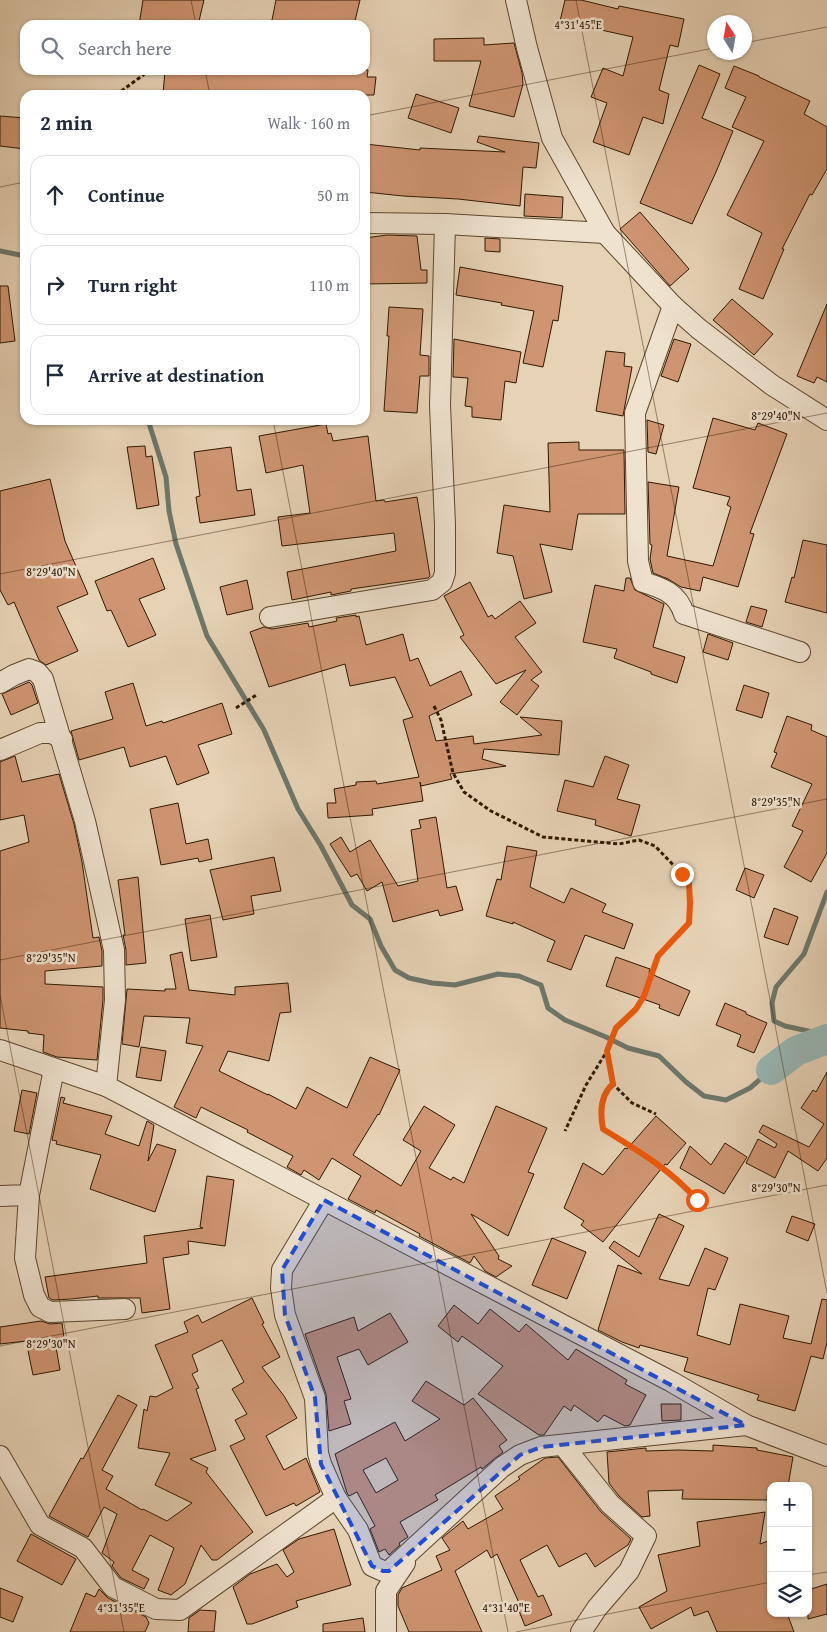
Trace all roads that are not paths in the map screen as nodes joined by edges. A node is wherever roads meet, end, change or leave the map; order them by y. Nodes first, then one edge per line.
1 (516, 0) edge
2 (370, 223) edge
3 (445, 224) junction
4 (605, 233) junction
5 (673, 306) junction
6 (827, 420) edge
7 (270, 617) dead end
8 (800, 652) dead end
9 (0, 683) edge
10 (62, 739) junction
11 (0, 750) edge
12 (0, 1050) edge
13 (54, 1069) junction
14 (106, 1086) junction
15 (29, 1195) junction
16 (0, 1196) edge
17 (324, 1200) junction
18 (125, 1309) dead end
19 (746, 1425) junction
20 (563, 1445) junction
21 (0, 1456) edge
22 (827, 1456) edge
23 (336, 1498) junction
24 (418, 1545) junction
25 (386, 1632) edge
26 (581, 1632) edge

1 - 4 street
2 - 3 street
3 - 4 street
3 - 7 street
4 - 5 street
5 - 6 street
5 - 8 street
9 - 10 street
10 - 11 street
10 - 14 street
12 - 13 street
13 - 14 street
13 - 15 street
14 - 17 street
15 - 16 street
15 - 18 street
17 - 19 street
17 - 23 street
19 - 20 street
19 - 22 street
20 - 24 street
20 - 26 street
21 - 23 street
23 - 24 street
24 - 25 street

